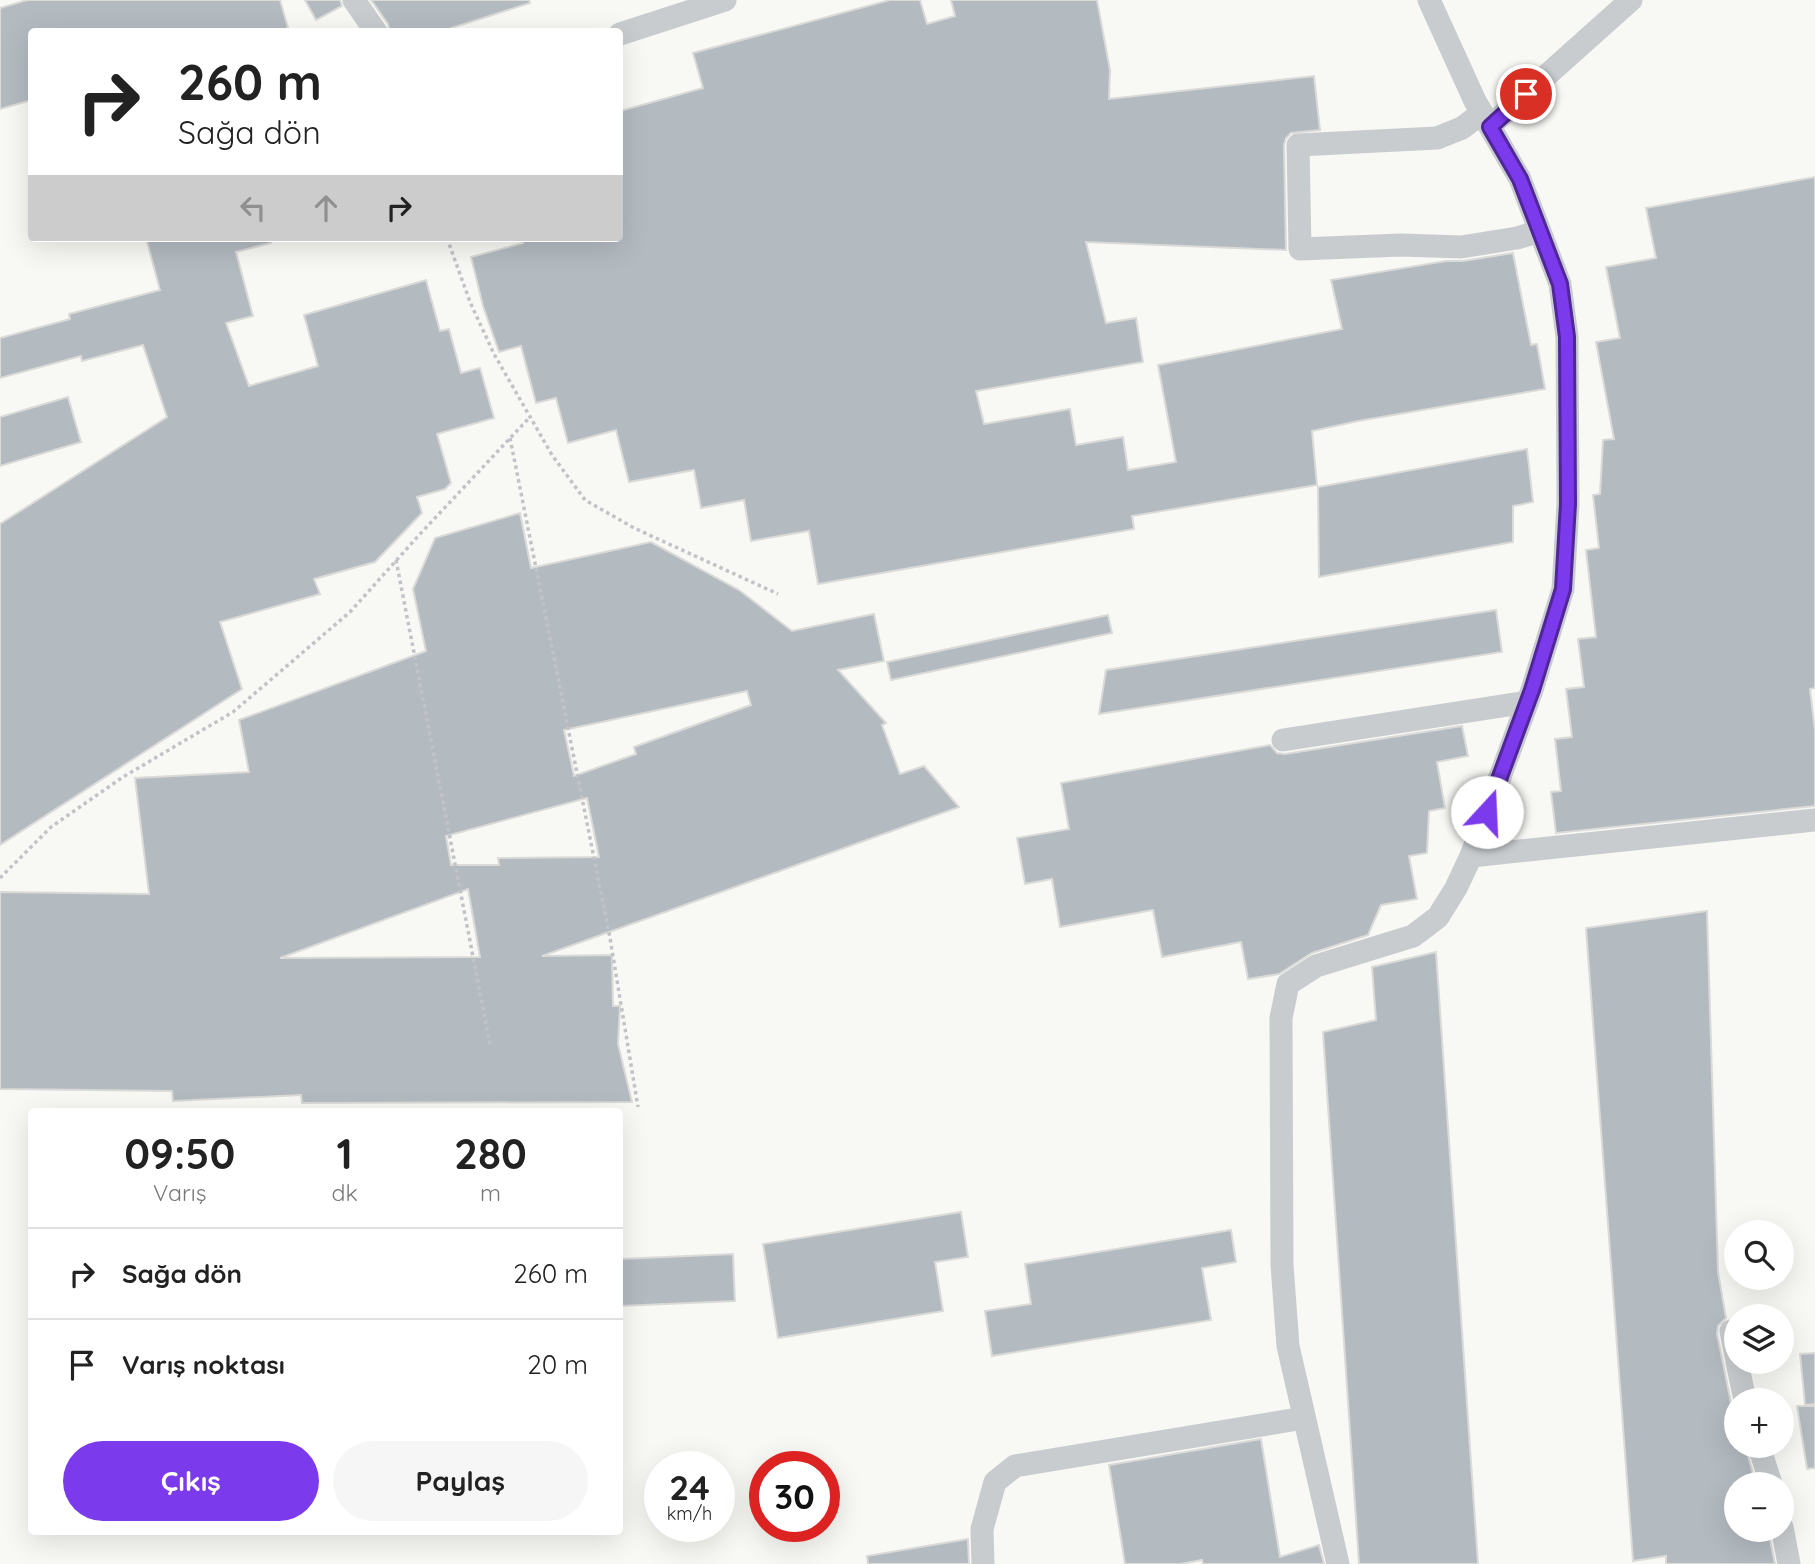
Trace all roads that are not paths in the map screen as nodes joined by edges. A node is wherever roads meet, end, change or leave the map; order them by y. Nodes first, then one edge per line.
1 (354, 0) edge
2 (725, 0) edge
3 (1429, 0) edge
4 (1631, 0) edge
5 (373, 28) edge
6 (623, 33) edge
7 (1486, 120) junction
8 (1540, 231) junction
9 (1527, 702) junction
10 (1283, 740) dead end
11 (1815, 820) edge
12 (1471, 856) junction
13 (1304, 1418) junction
14 (1785, 1542) edge
15 (983, 1564) edge
16 (1338, 1564) edge
17 (1789, 1564) edge

1 - 5 street
2 - 6 street
3 - 7 street
4 - 7 street
7 - 8 street
7 - 8 street
8 - 9 street
9 - 10 street
9 - 12 street
11 - 12 street
12 - 13 street
13 - 15 street
13 - 16 street
14 - 17 street

